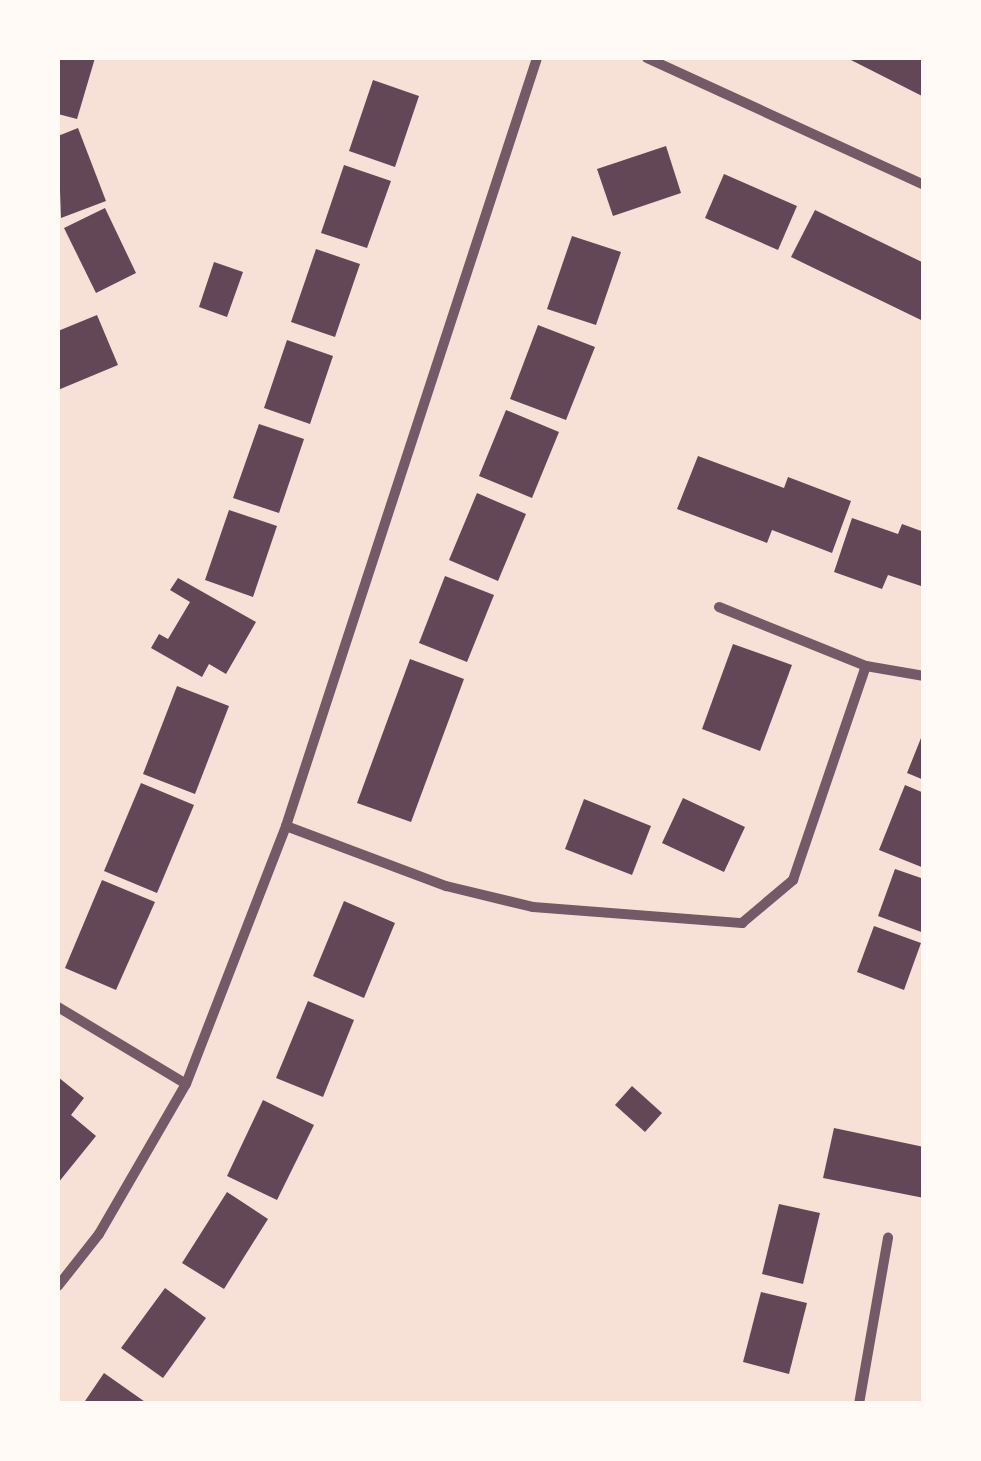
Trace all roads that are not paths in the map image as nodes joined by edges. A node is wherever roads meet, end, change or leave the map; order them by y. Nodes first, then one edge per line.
1 (537, 58) edge
2 (647, 58) edge
3 (924, 184) edge
4 (719, 607) dead end
5 (866, 666) junction
6 (924, 676) edge
7 (286, 826) junction
8 (58, 1007) edge
9 (186, 1084) junction
10 (888, 1238) dead end
11 (58, 1286) edge
12 (859, 1404) edge

1 - 7 street
2 - 3 street
4 - 5 street
5 - 6 street
5 - 7 street
7 - 9 street
8 - 9 street
9 - 11 street
10 - 12 street

